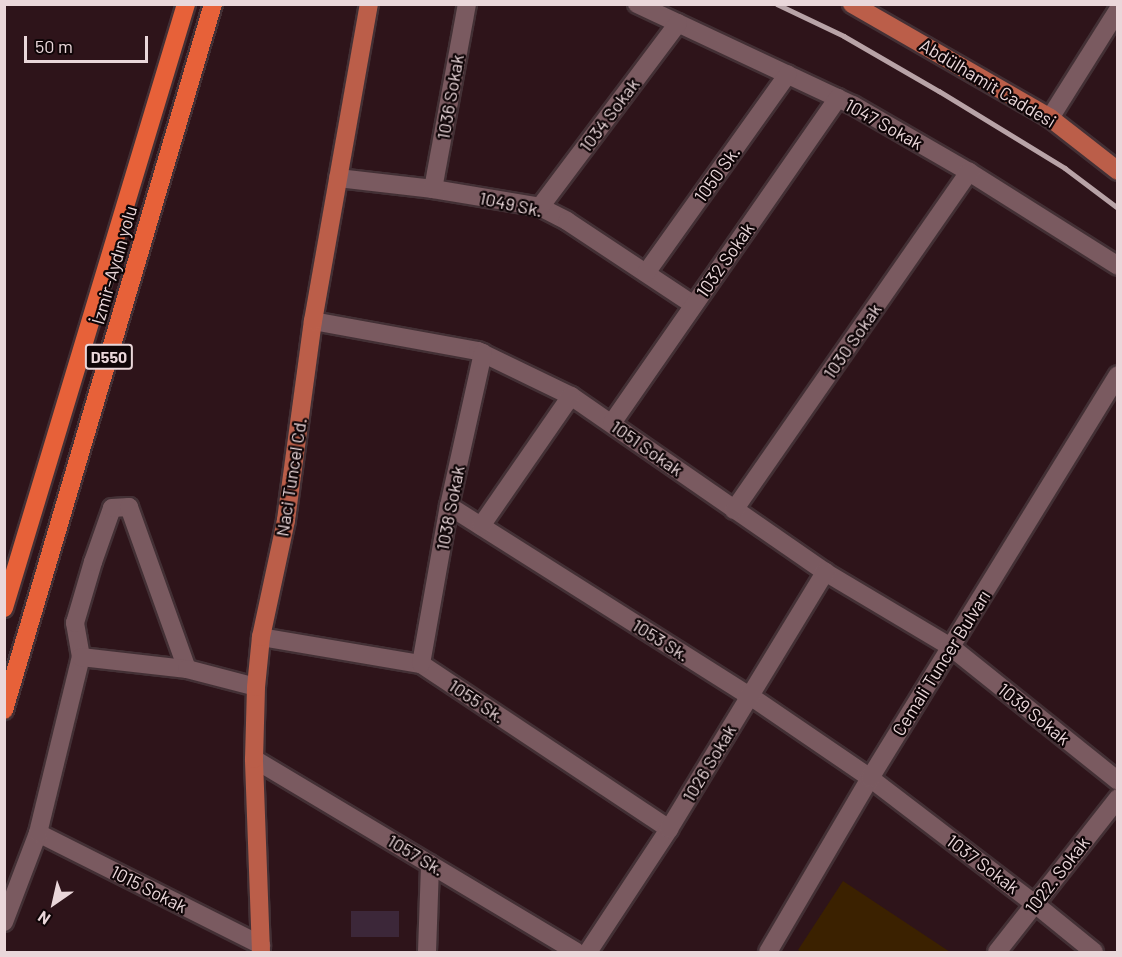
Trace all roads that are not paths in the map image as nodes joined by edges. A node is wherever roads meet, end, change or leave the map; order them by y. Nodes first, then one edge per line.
1 (186, 4) edge
2 (213, 4) edge
3 (369, 4) edge
4 (467, 4) edge
5 (637, 4) edge
6 (852, 4) edge
7 (1118, 10) edge
8 (678, 23) junction
9 (788, 74) junction
10 (838, 98) junction
11 (1050, 118) junction
12 (1118, 171) edge
13 (969, 172) junction
14 (338, 178) junction
15 (433, 189) junction
16 (540, 207) junction
17 (1118, 266) edge
18 (646, 273) junction
19 (694, 305) junction
20 (313, 321) junction
21 (483, 353) junction
22 (1118, 375) edge
23 (571, 396) junction
24 (612, 423) junction
25 (449, 506) junction
26 (734, 510) junction
27 (481, 526) junction
28 (825, 572) junction
29 (4, 608) edge
30 (261, 637) junction
31 (951, 647) junction
32 (81, 657) junction
33 (421, 664) junction
34 (187, 669) junction
35 (256, 687) junction
36 (750, 696) junction
37 (4, 710) edge
38 (254, 759) junction
39 (870, 778) junction
40 (1118, 781) edge
41 (1118, 798) edge
42 (669, 829) junction
43 (38, 833) junction
44 (430, 864) junction
45 (1035, 904) junction
46 (4, 922) edge
47 (261, 949) edge
48 (427, 952) edge
49 (576, 952) edge
50 (588, 952) edge
51 (768, 952) edge
52 (997, 952) edge
53 (1094, 952) edge

1 - 29 highway, İzmir-Aydın yolu / D550
2 - 37 highway, İzmir-Aydın yolu / D550
3 - 14 main road, Naci Tuncel Cd.
4 - 15 street, 1036 Sokak
5 - 8 street, 1047 Sokak
6 - 11 main road, Abdülhamit Caddesi
7 - 11 street
8 - 9 street, 1047 Sokak
8 - 16 street, 1034 Sokak
9 - 10 street, 1047 Sokak
9 - 18 street, 1050 Sk.
10 - 13 street, 1047 Sokak
10 - 19 street, 1032 Sokak
11 - 12 main road, Abdülhamit Caddesi
13 - 17 street, 1047 Sokak
13 - 26 street, 1030 Sokak
14 - 15 street, 1049 Sk.
14 - 20 main road, Naci Tuncel Cd.
15 - 16 street, 1049 Sk.
16 - 18 street, 1049 Sk.
18 - 19 street, 1049 Sk.
19 - 24 street, 1032 Sokak
20 - 21 street, 1051 Sokak
20 - 30 main road, Naci Tuncel Cd.
21 - 23 street, 1051 Sokak
21 - 25 street, 1038 Sokak
22 - 31 street, Cemali Tuncer Bulvarı
23 - 24 street, 1051 Sokak
23 - 27 street
24 - 26 street, 1051 Sokak
25 - 27 street, 1053 Sk.
25 - 33 street, 1038 Sokak
26 - 28 street, 1051 Sokak
27 - 36 street, 1053 Sk.
28 - 31 street, 1051 Sokak
28 - 36 street, 1026 Sokak
30 - 33 street, 1055 Sk.
30 - 35 main road, Naci Tuncel Cd.
31 - 39 street, Cemali Tuncer Bulvarı
31 - 40 street, 1039 Sokak
32 - 34 street
32 - 34 street
32 - 43 street
33 - 42 street, 1055 Sk.
34 - 35 street
35 - 38 main road, Naci Tuncel Cd.
36 - 39 street, 1053 Sk.
36 - 42 street, 1026 Sokak
38 - 44 street, 1057 Sk.
38 - 47 main road, Naci Tuncel Cd.
39 - 45 street, 1037 Sokak
39 - 51 street, Cemali Tuncer Bulvarı
41 - 45 street, 1022. Sokak
42 - 50 street, 1026 Sokak
43 - 46 street
43 - 47 street, 1015 Sokak
44 - 48 street
44 - 49 street, 1057 Sk.
45 - 52 street, 1022. Sokak
45 - 53 street, 1037 Sokak

